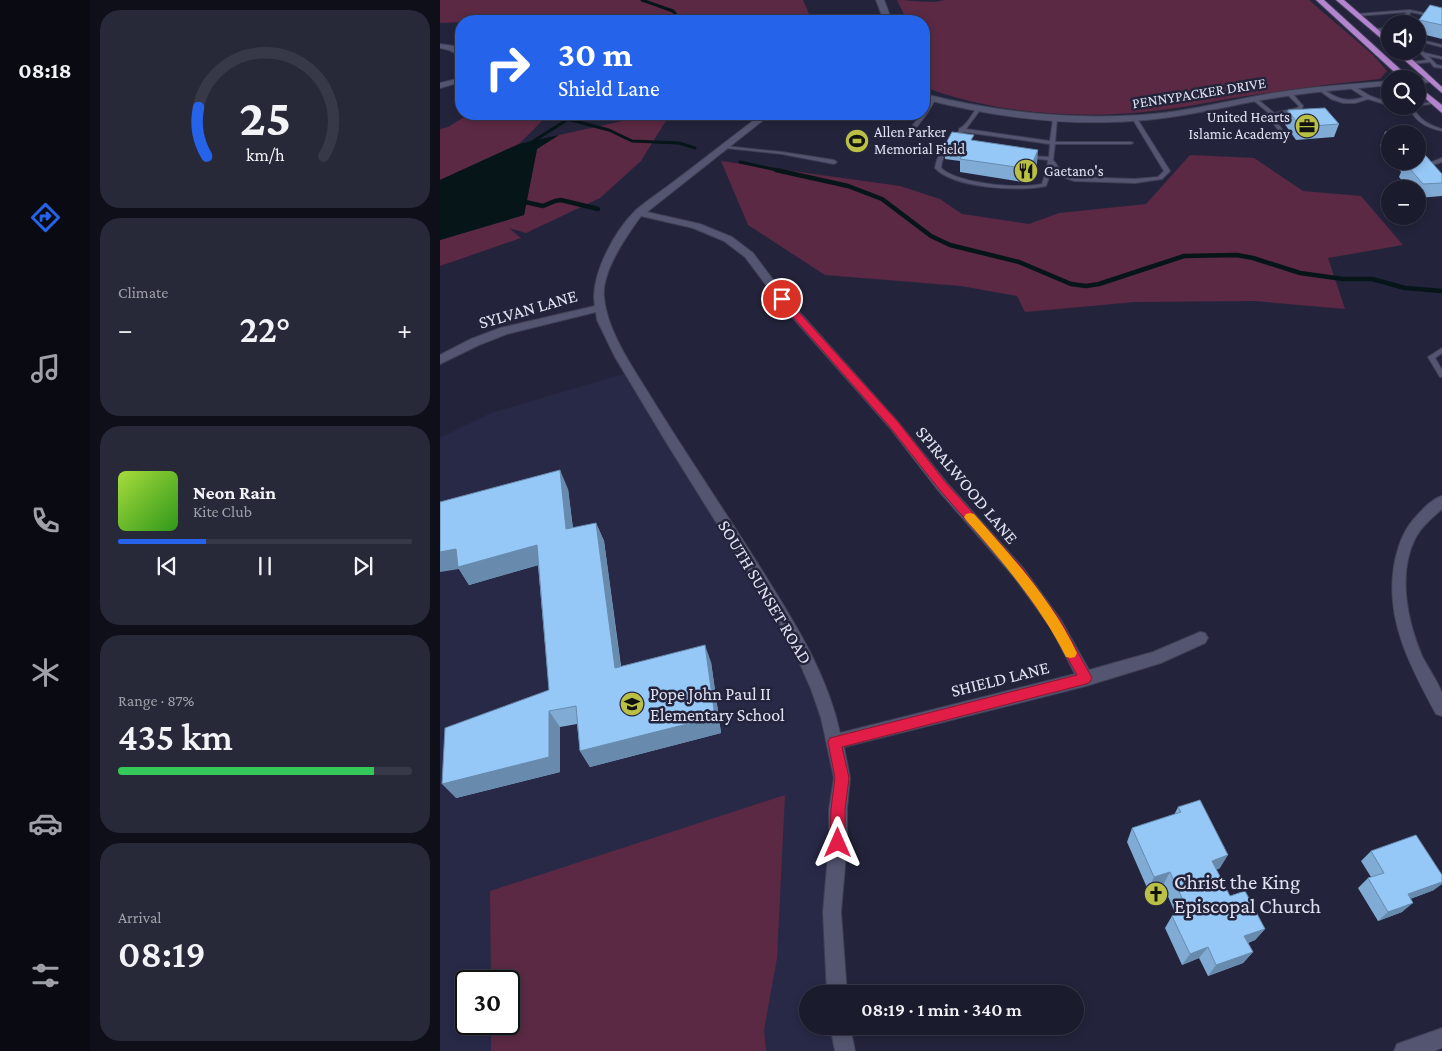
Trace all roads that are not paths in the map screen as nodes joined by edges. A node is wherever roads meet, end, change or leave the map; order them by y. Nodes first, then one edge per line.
1 (880, 0) edge
2 (1320, 0) edge
3 (1343, 1) edge
4 (1410, 11) junction
5 (886, 15) edge
6 (1357, 15) junction
7 (1407, 15) edge
8 (1442, 18) edge
9 (1374, 30) junction
10 (1381, 30) edge
11 (1381, 36) edge
12 (1426, 42) edge
13 (440, 46) edge
14 (1442, 46) edge
15 (455, 50) edge
16 (1426, 54) edge
17 (1426, 57) edge
18 (1442, 58) edge
19 (1408, 60) edge
20 (1431, 61) junction
21 (1412, 63) junction
22 (1442, 67) edge
23 (1397, 70) edge
24 (1426, 80) edge
25 (1429, 80) junction
26 (455, 82) edge
27 (1381, 85) edge
28 (440, 86) edge
29 (1352, 87) junction
30 (1321, 90) junction
31 (1442, 91) edge
32 (1289, 93) junction
33 (1426, 95) edge
34 (1368, 97) junction
35 (930, 99) edge
36 (933, 100) junction
37 (1254, 100) junction
38 (1381, 102) edge
39 (1434, 102) junction
40 (1426, 104) edge
41 (930, 105) edge
42 (978, 110) junction
43 (1442, 110) edge
44 (1273, 115) junction
45 (1416, 115) edge
46 (1134, 118) junction
47 (1055, 119) junction
48 (760, 120) edge
49 (919, 120) edge
50 (961, 130) junction
51 (1442, 130) edge
52 (906, 137) dead end
53 (1287, 138) dead end
54 (949, 140) junction
55 (957, 141) edge
56 (1052, 142) junction
57 (1131, 143) dead end
58 (726, 147) junction
59 (1024, 156) edge
60 (1050, 159) junction
61 (1442, 160) edge
62 (834, 162) dead end
63 (1442, 183) edge
64 (639, 213) junction
65 (600, 308) junction
66 (1442, 350) edge
67 (440, 360) edge
68 (1442, 375) edge
69 (1442, 501) edge
70 (1200, 638) dead end
71 (1086, 678) junction
72 (1442, 710) edge
73 (835, 742) junction
74 (836, 985) edge
75 (842, 1035) edge
76 (1442, 1038) edge
77 (1413, 1050) edge
78 (845, 1051) edge

1 - 5 street
2 - 23 highway
3 - 6 highway
4 - 6 lane
4 - 7 lane
4 - 8 lane
6 - 9 highway
9 - 10 lane
9 - 11 highway
12 - 14 lane
13 - 15 street
16 - 18 lane
17 - 20 lane
19 - 21 highway
20 - 21 lane
20 - 22 lane
21 - 25 highway
24 - 25 street
25 - 31 highway
26 - 28 street
27 - 29 street, PENNYPACKER DRIVE
29 - 30 street, PENNYPACKER DRIVE
29 - 34 lane
30 - 32 street, PENNYPACKER DRIVE
30 - 34 lane
32 - 37 street, PENNYPACKER DRIVE
32 - 44 lane
33 - 39 highway
34 - 38 lane
35 - 36 street, PENNYPACKER DRIVE
36 - 41 lane
36 - 42 street, PENNYPACKER DRIVE
37 - 44 lane
37 - 46 street, PENNYPACKER DRIVE
39 - 40 lane
39 - 43 highway
42 - 47 street, PENNYPACKER DRIVE
42 - 50 lane
44 - 53 lane
45 - 51 lane
46 - 47 street, PENNYPACKER DRIVE
46 - 60 lane
47 - 56 lane
48 - 58 street, SOUTH SUNSET ROAD
49 - 52 lane
50 - 54 lane
50 - 56 lane
54 - 55 lane
54 - 60 lane
56 - 57 lane
56 - 60 lane
58 - 62 lane
58 - 64 street, SOUTH SUNSET ROAD
59 - 60 lane
61 - 63 lane
64 - 65 street, SOUTH SUNSET ROAD
64 - 71 street, SPIRALWOOD LANE
65 - 67 street, SYLVAN LANE
65 - 73 street, SOUTH SUNSET ROAD
66 - 68 lane
69 - 72 street
70 - 71 street, SHIELD LANE
71 - 73 street, SHIELD LANE
73 - 74 street, SOUTH SUNSET ROAD
75 - 78 street
76 - 77 street

